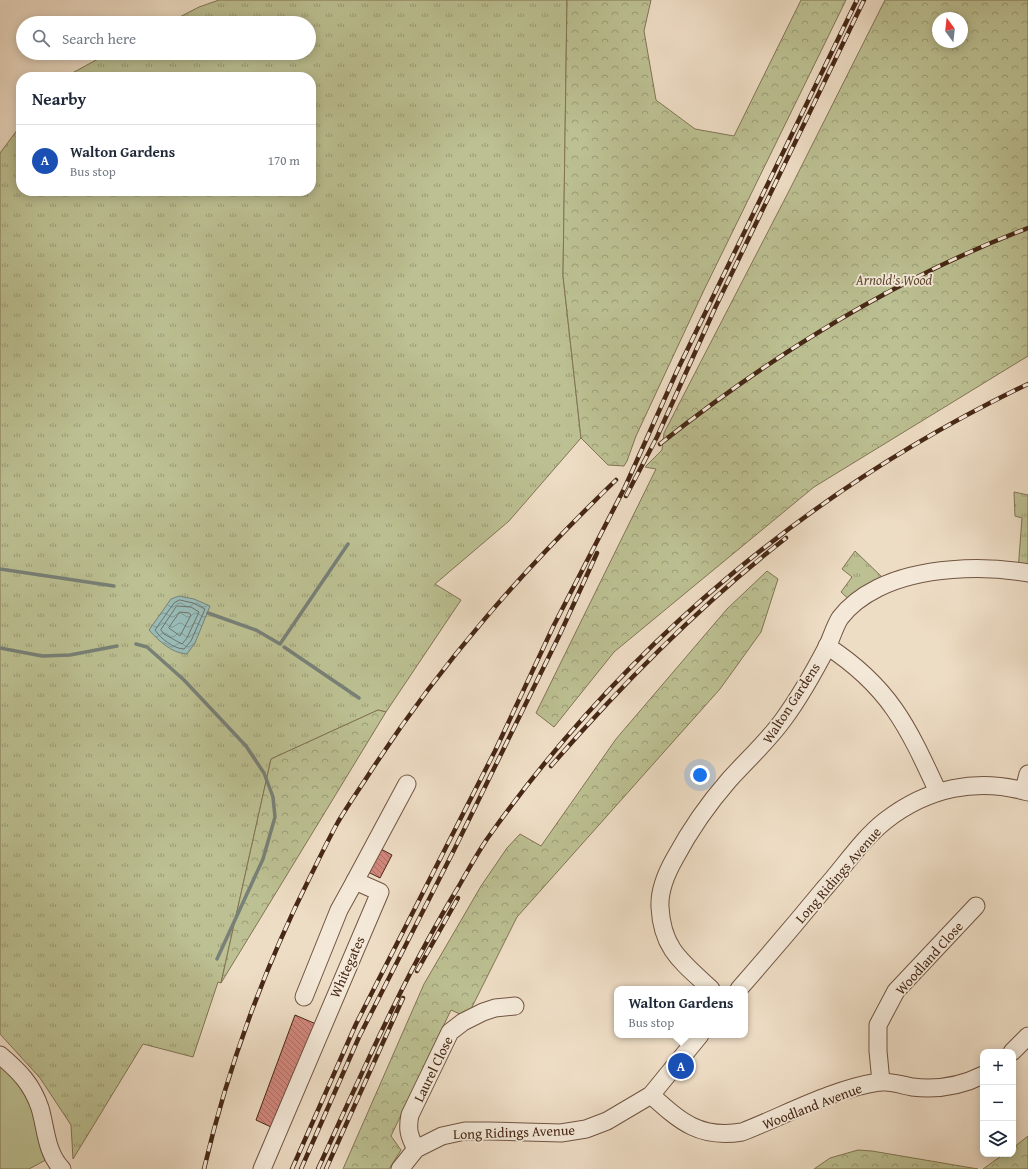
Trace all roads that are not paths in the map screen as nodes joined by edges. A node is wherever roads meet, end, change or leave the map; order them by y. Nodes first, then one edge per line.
1 (1028, 572) edge
2 (827, 646) junction
3 (1028, 774) edge
4 (407, 784) dead end
5 (1026, 791) edge
6 (938, 792) junction
7 (355, 881) junction
8 (976, 906) dead end
9 (707, 986) edge
10 (742, 986) edge
11 (304, 997) dead end
12 (515, 1006) dead end
13 (1028, 1036) edge
14 (698, 1038) edge
15 (1015, 1049) edge
16 (0, 1055) edge
17 (980, 1076) edge
18 (881, 1082) junction
19 (651, 1095) junction
20 (416, 1149) junction
21 (62, 1169) edge
22 (262, 1169) edge
23 (400, 1169) edge

1 - 2 street, Walton Gardens
2 - 6 street
2 - 9 street, Walton Gardens
3 - 5 street
4 - 7 street
5 - 6 street, Long Ridings Avenue
6 - 10 street, Long Ridings Avenue
7 - 11 street
7 - 22 street, Whitegates
8 - 18 street, Woodland Close
12 - 20 street, Laurel Close
13 - 15 street
14 - 19 street, Long Ridings Avenue
16 - 21 street
17 - 18 street, Woodland Avenue
18 - 19 street, Woodland Avenue
19 - 20 street, Long Ridings Avenue
20 - 23 street, Long Ridings Avenue

